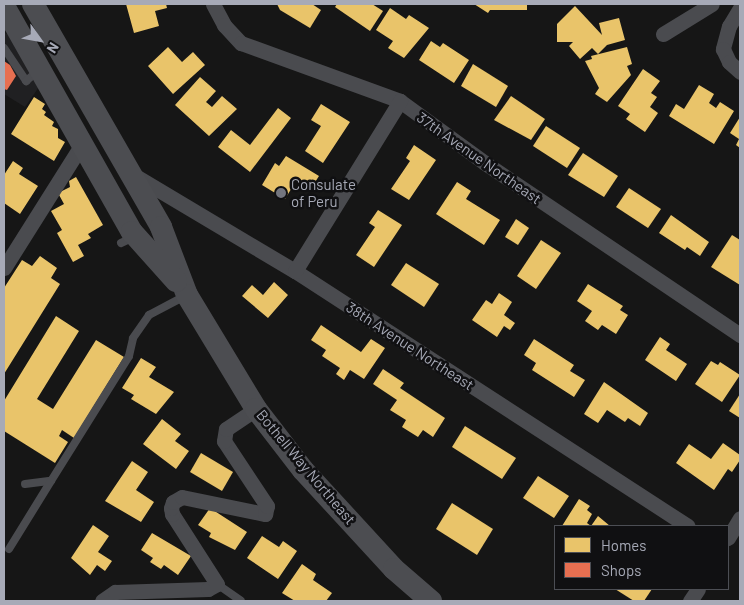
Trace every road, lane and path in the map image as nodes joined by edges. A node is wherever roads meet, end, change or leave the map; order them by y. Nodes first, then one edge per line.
1 (33, 4) edge
2 (213, 4) edge
3 (712, 4) edge
4 (5, 5) edge
5 (740, 8) edge
6 (664, 34) dead end
7 (4, 48) edge
8 (40, 70) junction
9 (740, 72) edge
10 (400, 101) junction
11 (82, 144) junction
12 (128, 171) junction
13 (6, 258) edge
14 (295, 271) junction
15 (186, 293) junction
16 (740, 335) edge
17 (256, 409) junction
18 (51, 481) junction
19 (26, 484) dead end
20 (740, 518) edge
21 (686, 525) edge
22 (729, 536) edge
23 (9, 549) dead end
24 (217, 584) junction
25 (697, 590) edge
26 (102, 601) edge
27 (241, 601) edge
28 (431, 601) edge
29 (690, 601) edge

1 - 12 main road, Bothell Way Northeast
2 - 10 street, 37th Avenue Northeast
3 - 6 street
4 - 8 main road, Bothell Way Northeast
4 - 12 main road
5 - 9 street
7 - 8 lane
8 - 11 main road, Bothell Way Northeast
10 - 14 street
10 - 16 street, 37th Avenue Northeast
11 - 13 street
11 - 15 main road, Bothell Way Northeast
12 - 14 street, 38th Avenue Northeast
12 - 15 main road, Bothell Way Northeast
14 - 21 street, 38th Avenue Northeast
15 - 17 main road, Bothell Way Northeast
15 - 18 lane
17 - 24 street
17 - 28 main road, Bothell Way Northeast
18 - 19 lane
18 - 23 lane
20 - 22 street
24 - 26 street
24 - 27 lane
25 - 29 street

